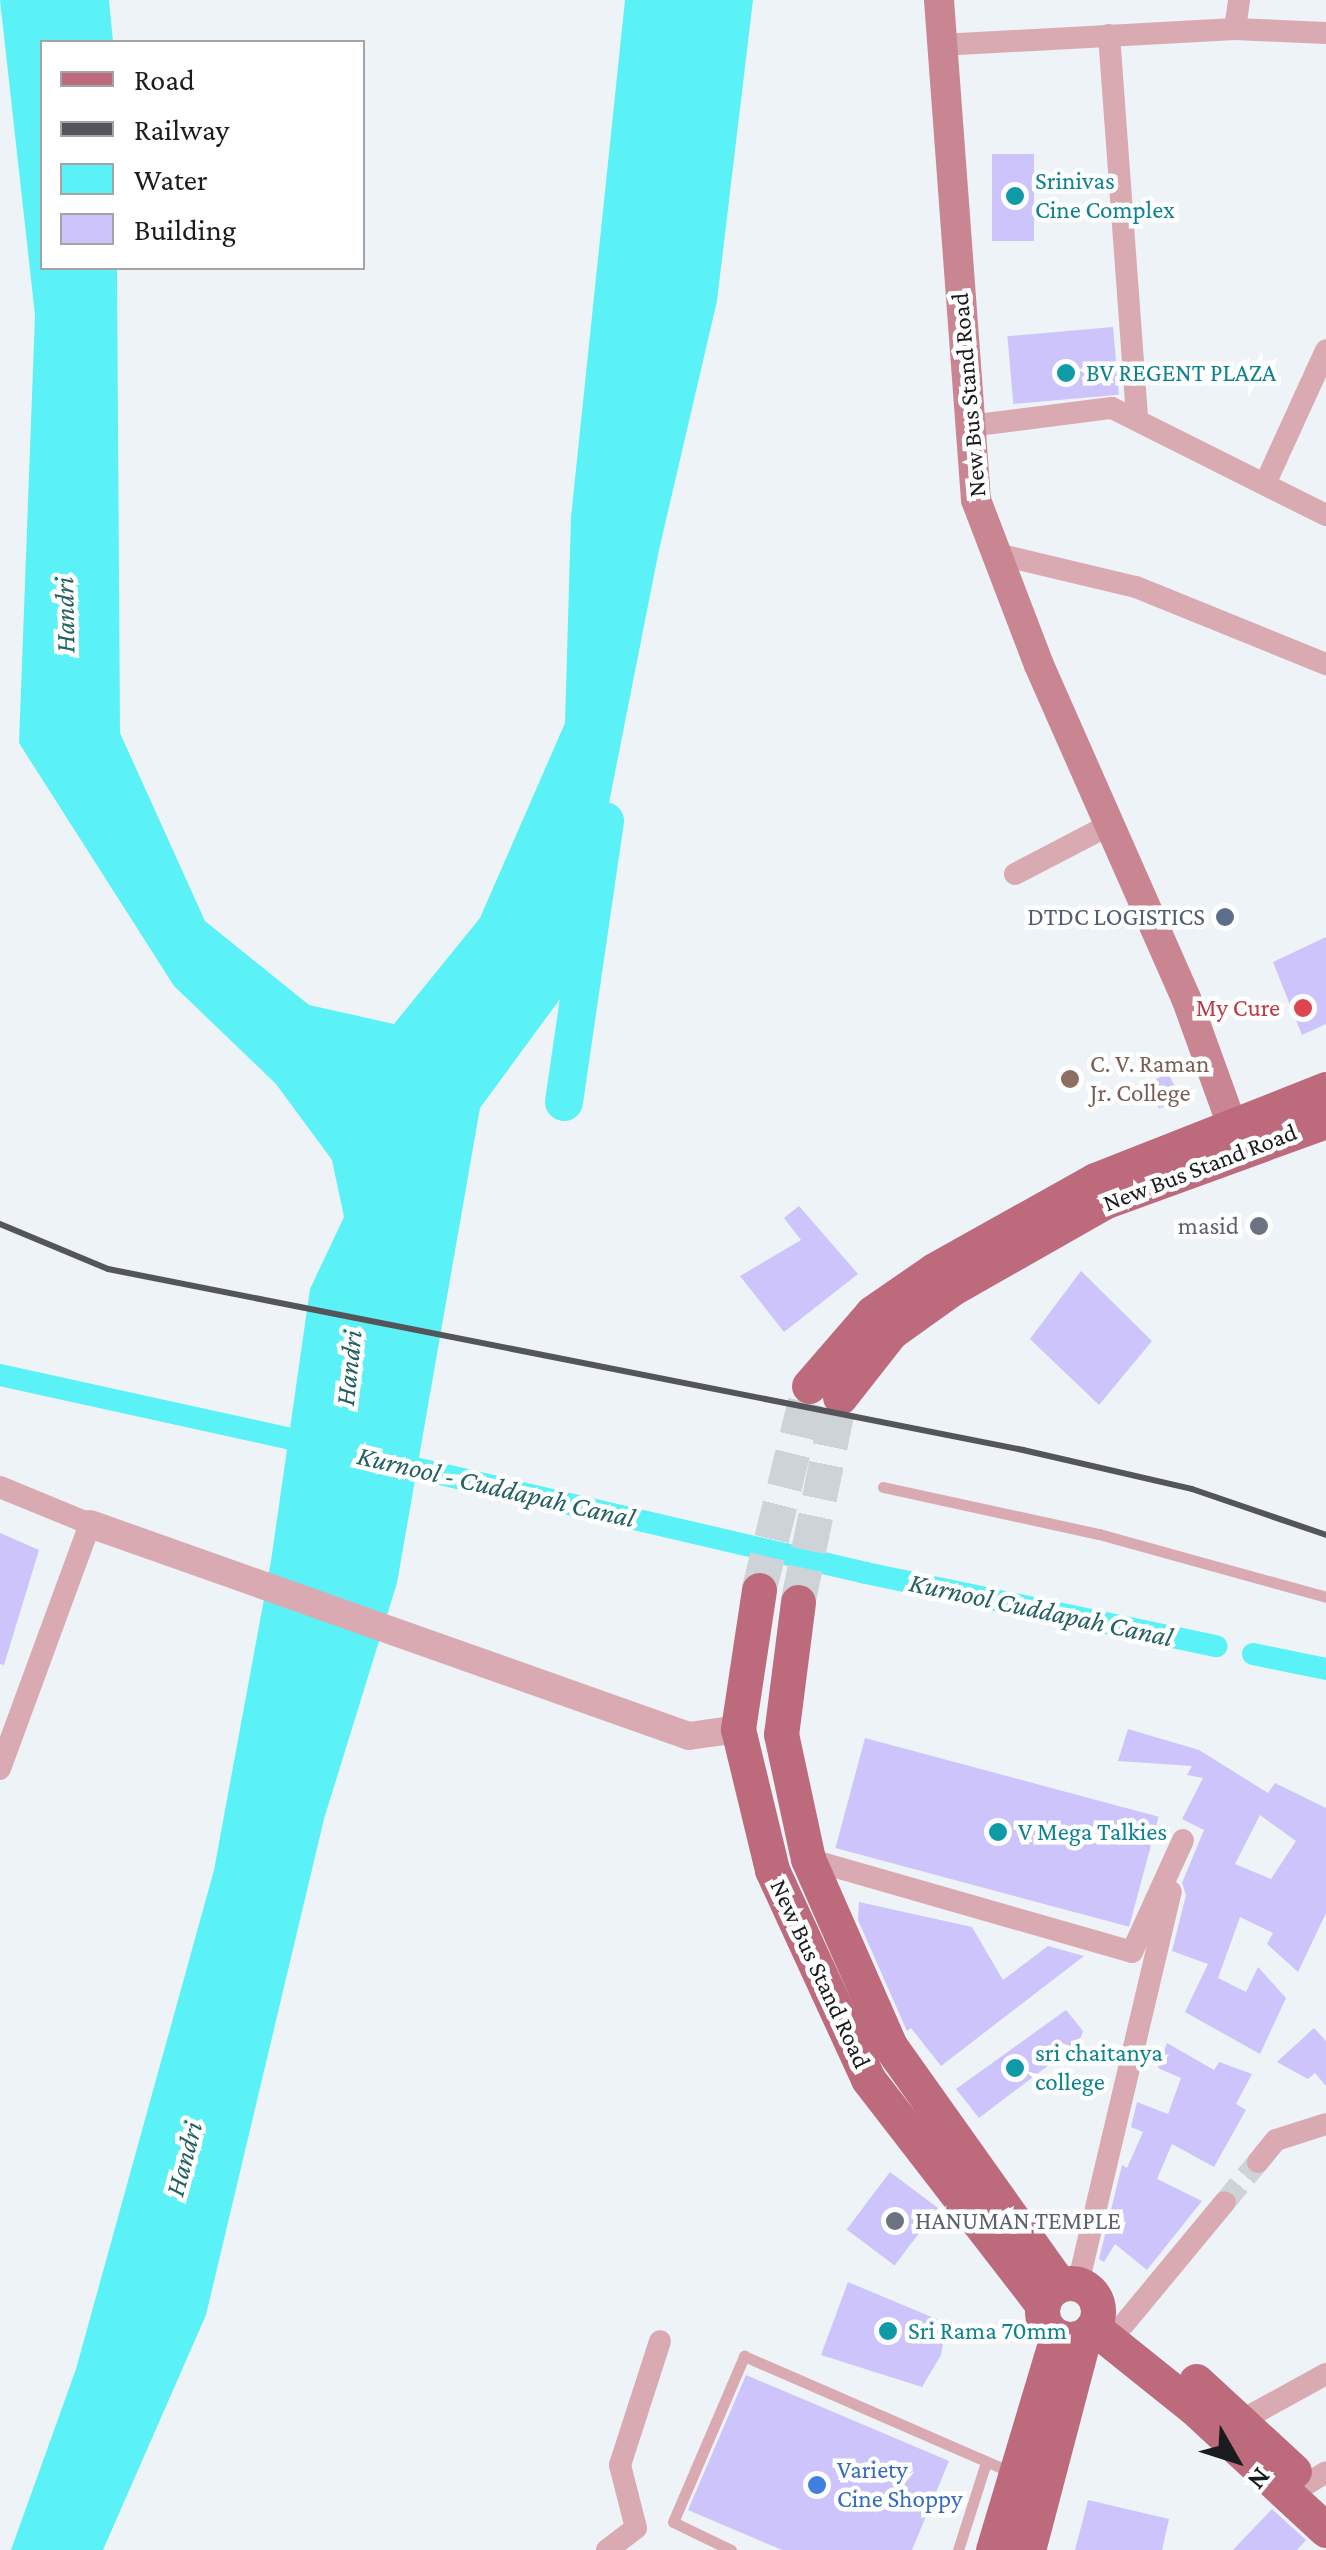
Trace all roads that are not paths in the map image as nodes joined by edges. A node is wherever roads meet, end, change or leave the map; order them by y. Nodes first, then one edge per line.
1 (939, 0) edge
2 (1239, 0) edge
3 (1235, 29) junction
4 (1326, 33) edge
5 (1109, 36) junction
6 (941, 45) junction
7 (1326, 350) edge
8 (1137, 420) junction
9 (970, 426) junction
10 (1265, 484) junction
11 (1326, 514) edge
12 (996, 554) junction
13 (1326, 664) edge
14 (1111, 824) junction
15 (1015, 874) dead end
16 (1326, 1089) edge
17 (1326, 1121) edge
18 (1234, 1139) junction
19 (825, 1392) tunnel mouth
20 (0, 1487) edge
21 (883, 1487) dead end
22 (90, 1524) junction
23 (759, 1590) tunnel mouth
24 (1326, 1597) edge
25 (798, 1602) tunnel mouth
26 (738, 1729) junction
27 (0, 1770) edge
28 (808, 1859) junction
29 (1320, 2127) edge
30 (1258, 2162) tunnel mouth
31 (1225, 2202) tunnel mouth
32 (1079, 2312) junction
33 (660, 2342) dead end
34 (1326, 2374) edge
35 (1244, 2419) junction
36 (999, 2467) junction
37 (1320, 2486) edge
38 (1326, 2530) edge
39 (607, 2550) edge
40 (731, 2550) edge
41 (958, 2550) edge
42 (993, 2550) edge
43 (1028, 2550) edge

1 - 6 main road, New Bus Stand Road
2 - 3 street
3 - 4 street
3 - 5 street
5 - 6 street
5 - 8 street
6 - 9 main road, New Bus Stand Road
7 - 10 street
8 - 9 street
8 - 10 street
9 - 12 main road, New Bus Stand Road
10 - 11 street
12 - 13 street
12 - 14 main road, New Bus Stand Road
14 - 15 street
14 - 18 main road, New Bus Stand Road
16 - 18 main road, New Bus Stand Road
17 - 18 main road, New Bus Stand Road
18 - 19 main road, New Bus Stand Road
20 - 22 street
21 - 24 lane
22 - 26 street
22 - 27 street
23 - 26 main road, New Bus Stand Road
25 - 28 main road, New Bus Stand Road
26 - 32 main road, New Bus Stand Road
28 - 32 main road, New Bus Stand Road
28 - 32 street
29 - 30 street
31 - 32 street
32 - 35 main road, New Bus Stand Road
32 - 36 main road
32 - 38 main road, New Bus Stand Road
32 - 43 main road
33 - 39 street
34 - 35 street
35 - 37 main road, New Bus Stand Road
36 - 40 lane
36 - 41 lane
36 - 42 main road

